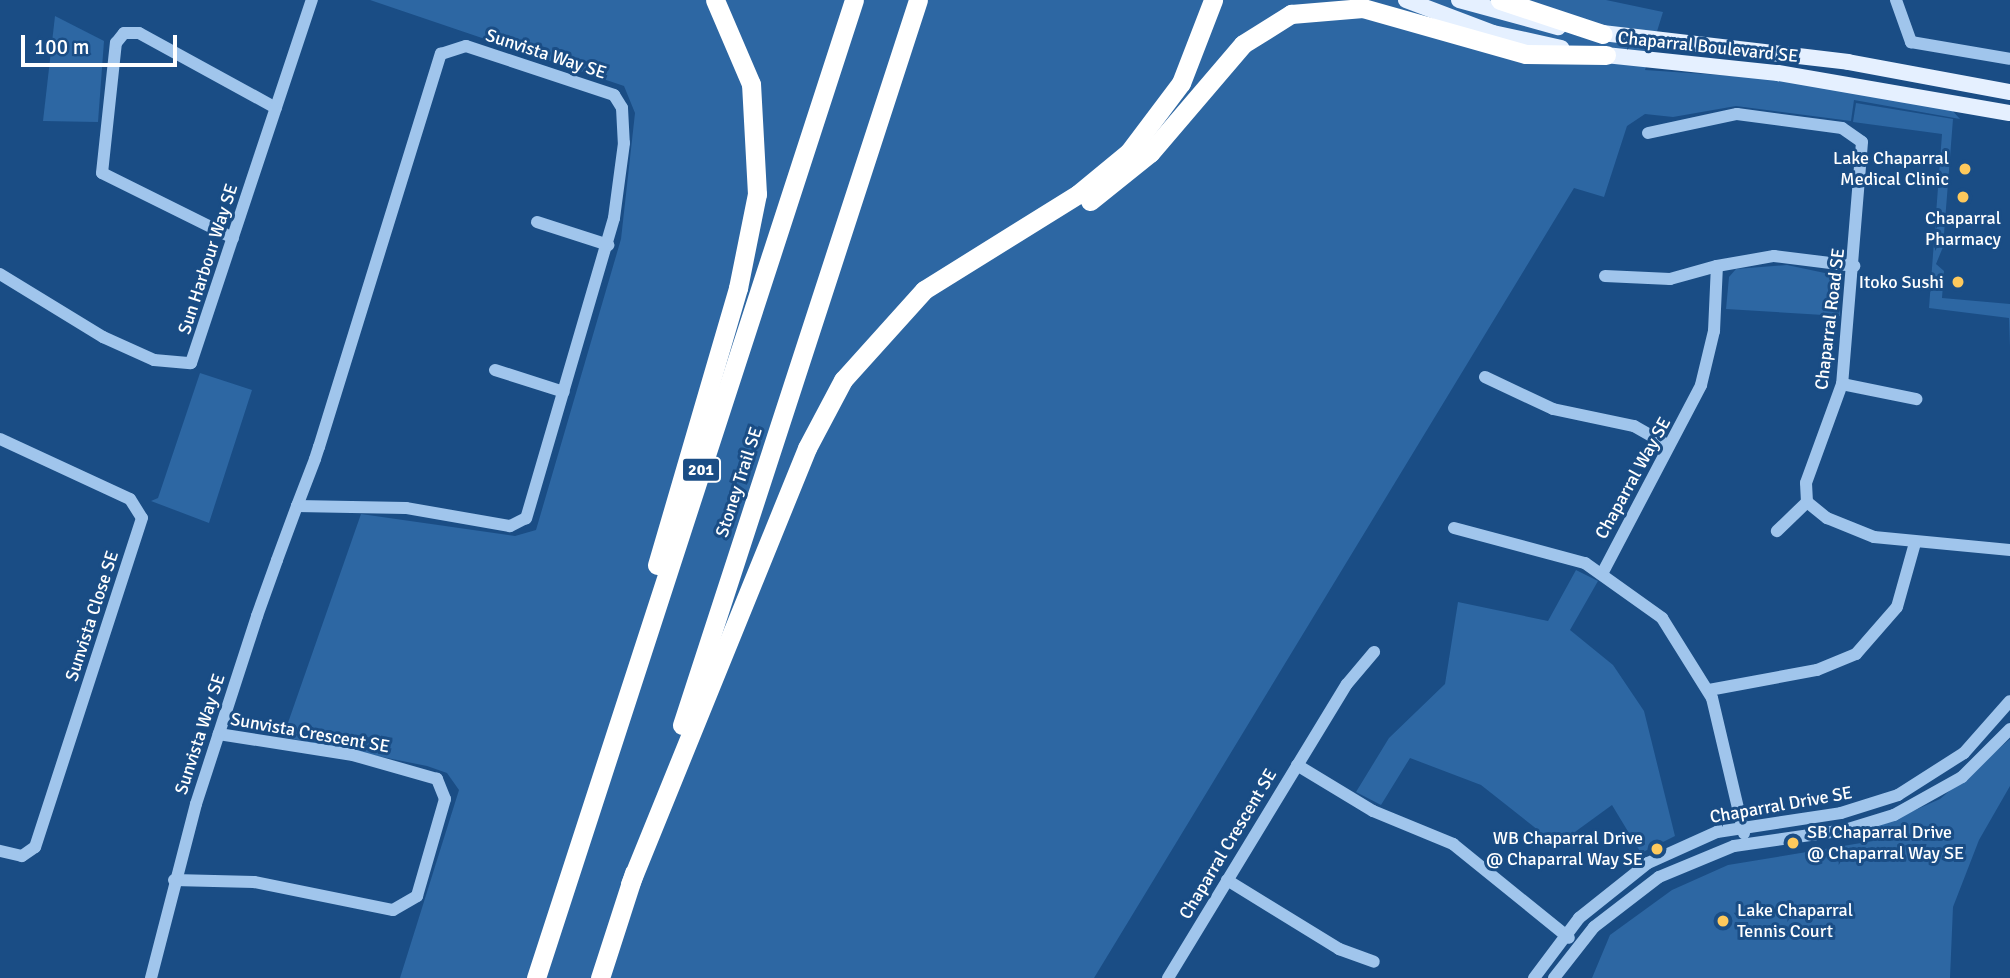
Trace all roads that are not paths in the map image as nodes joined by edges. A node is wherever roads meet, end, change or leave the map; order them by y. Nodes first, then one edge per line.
1 (312, 0) edge
2 (715, 0) edge
3 (724, 0) edge
4 (853, 0) edge
5 (918, 0) edge
6 (1213, 0) edge
7 (1406, 0) edge
8 (1460, 0) edge
9 (1500, 0) edge
10 (1896, 0) edge
11 (1603, 34) junction
12 (1606, 55) junction
13 (2010, 59) edge
14 (751, 84) junction
15 (2010, 92) edge
16 (276, 108) junction
17 (2010, 113) edge
18 (1648, 133) dead end
19 (537, 222) dead end
20 (233, 238) junction
21 (608, 245) junction
22 (1717, 266) junction
23 (1854, 266) junction
24 (0, 274) edge
25 (1605, 276) dead end
26 (934, 282) junction
27 (495, 370) dead end
28 (1485, 377) dead end
29 (1842, 384) junction
30 (564, 393) junction
31 (1916, 399) dead end
32 (0, 439) edge
33 (1669, 446) junction
34 (1807, 502) junction
35 (297, 506) junction
36 (1454, 527) dead end
37 (1777, 531) dead end
38 (1915, 542) junction
39 (2010, 550) edge
40 (1603, 572) junction
41 (1374, 652) dead end
42 (1709, 690) junction
43 (2010, 701) edge
44 (2010, 729) edge
45 (219, 734) junction
46 (1297, 765) junction
47 (1742, 826) junction
48 (1747, 843) junction
49 (0, 851) edge
50 (174, 880) junction
51 (1227, 880) junction
52 (630, 884) junction
53 (1564, 935) junction
54 (549, 940) junction
55 (1578, 945) junction
56 (1374, 962) dead end
57 (151, 978) edge
58 (536, 978) edge
59 (600, 978) edge
60 (1168, 978) edge
61 (1534, 978) edge
62 (1554, 978) edge

1 - 16 street, Sun Harbour Way SE
2 - 14 highway
3 - 14 highway
4 - 54 highway, 201
5 - 52 highway, Stoney Trail SE
6 - 26 highway
7 - 12 main road, Chaparral Boulevard SE
8 - 11 main road, Chaparral Boulevard SE
9 - 11 highway
10 - 13 street
11 - 15 main road, Chaparral Boulevard SE
12 - 17 main road, Chaparral Boulevard SE
12 - 26 highway
14 - 54 highway
16 - 20 street, Sun Harbour Way SE
16 - 20 street
18 - 23 street, Chaparral Road SE
19 - 21 street
20 - 24 street, Sun Harbour Way SE
21 - 30 street, Sunvista Way SE
21 - 35 street, Sunvista Way SE
22 - 23 street
22 - 25 street
22 - 33 street, Chaparral Way SE
23 - 29 street, Chaparral Road SE
26 - 52 highway
27 - 30 street
28 - 33 street
29 - 31 street
29 - 34 street, Chaparral Road SE
30 - 35 street, Sunvista Way SE
32 - 49 street, Sunvista Close SE
33 - 40 street, Chaparral Way SE
34 - 37 street
34 - 38 street
35 - 45 street, Sunvista Way SE
36 - 40 street
38 - 39 street
38 - 42 street
40 - 42 street
41 - 46 street
42 - 47 street
43 - 47 street, Chaparral Drive SE
44 - 48 street, Chaparral Drive SE
45 - 50 street, Sunvista Way SE
45 - 50 street, Sunvista Crescent SE
46 - 51 street, Chaparral Crescent SE
46 - 53 street, Chaparral Crescent SE
47 - 48 street
47 - 53 street, Chaparral Drive SE
48 - 55 street, Chaparral Drive SE
50 - 57 street, Sunvista Way SE
51 - 56 street
51 - 60 street, Chaparral Crescent SE
52 - 59 highway, Stoney Trail SE
53 - 55 street, Chaparral Crescent SE
53 - 61 street, Chaparral Drive SE
54 - 58 highway, 201
55 - 62 street, Chaparral Drive SE

